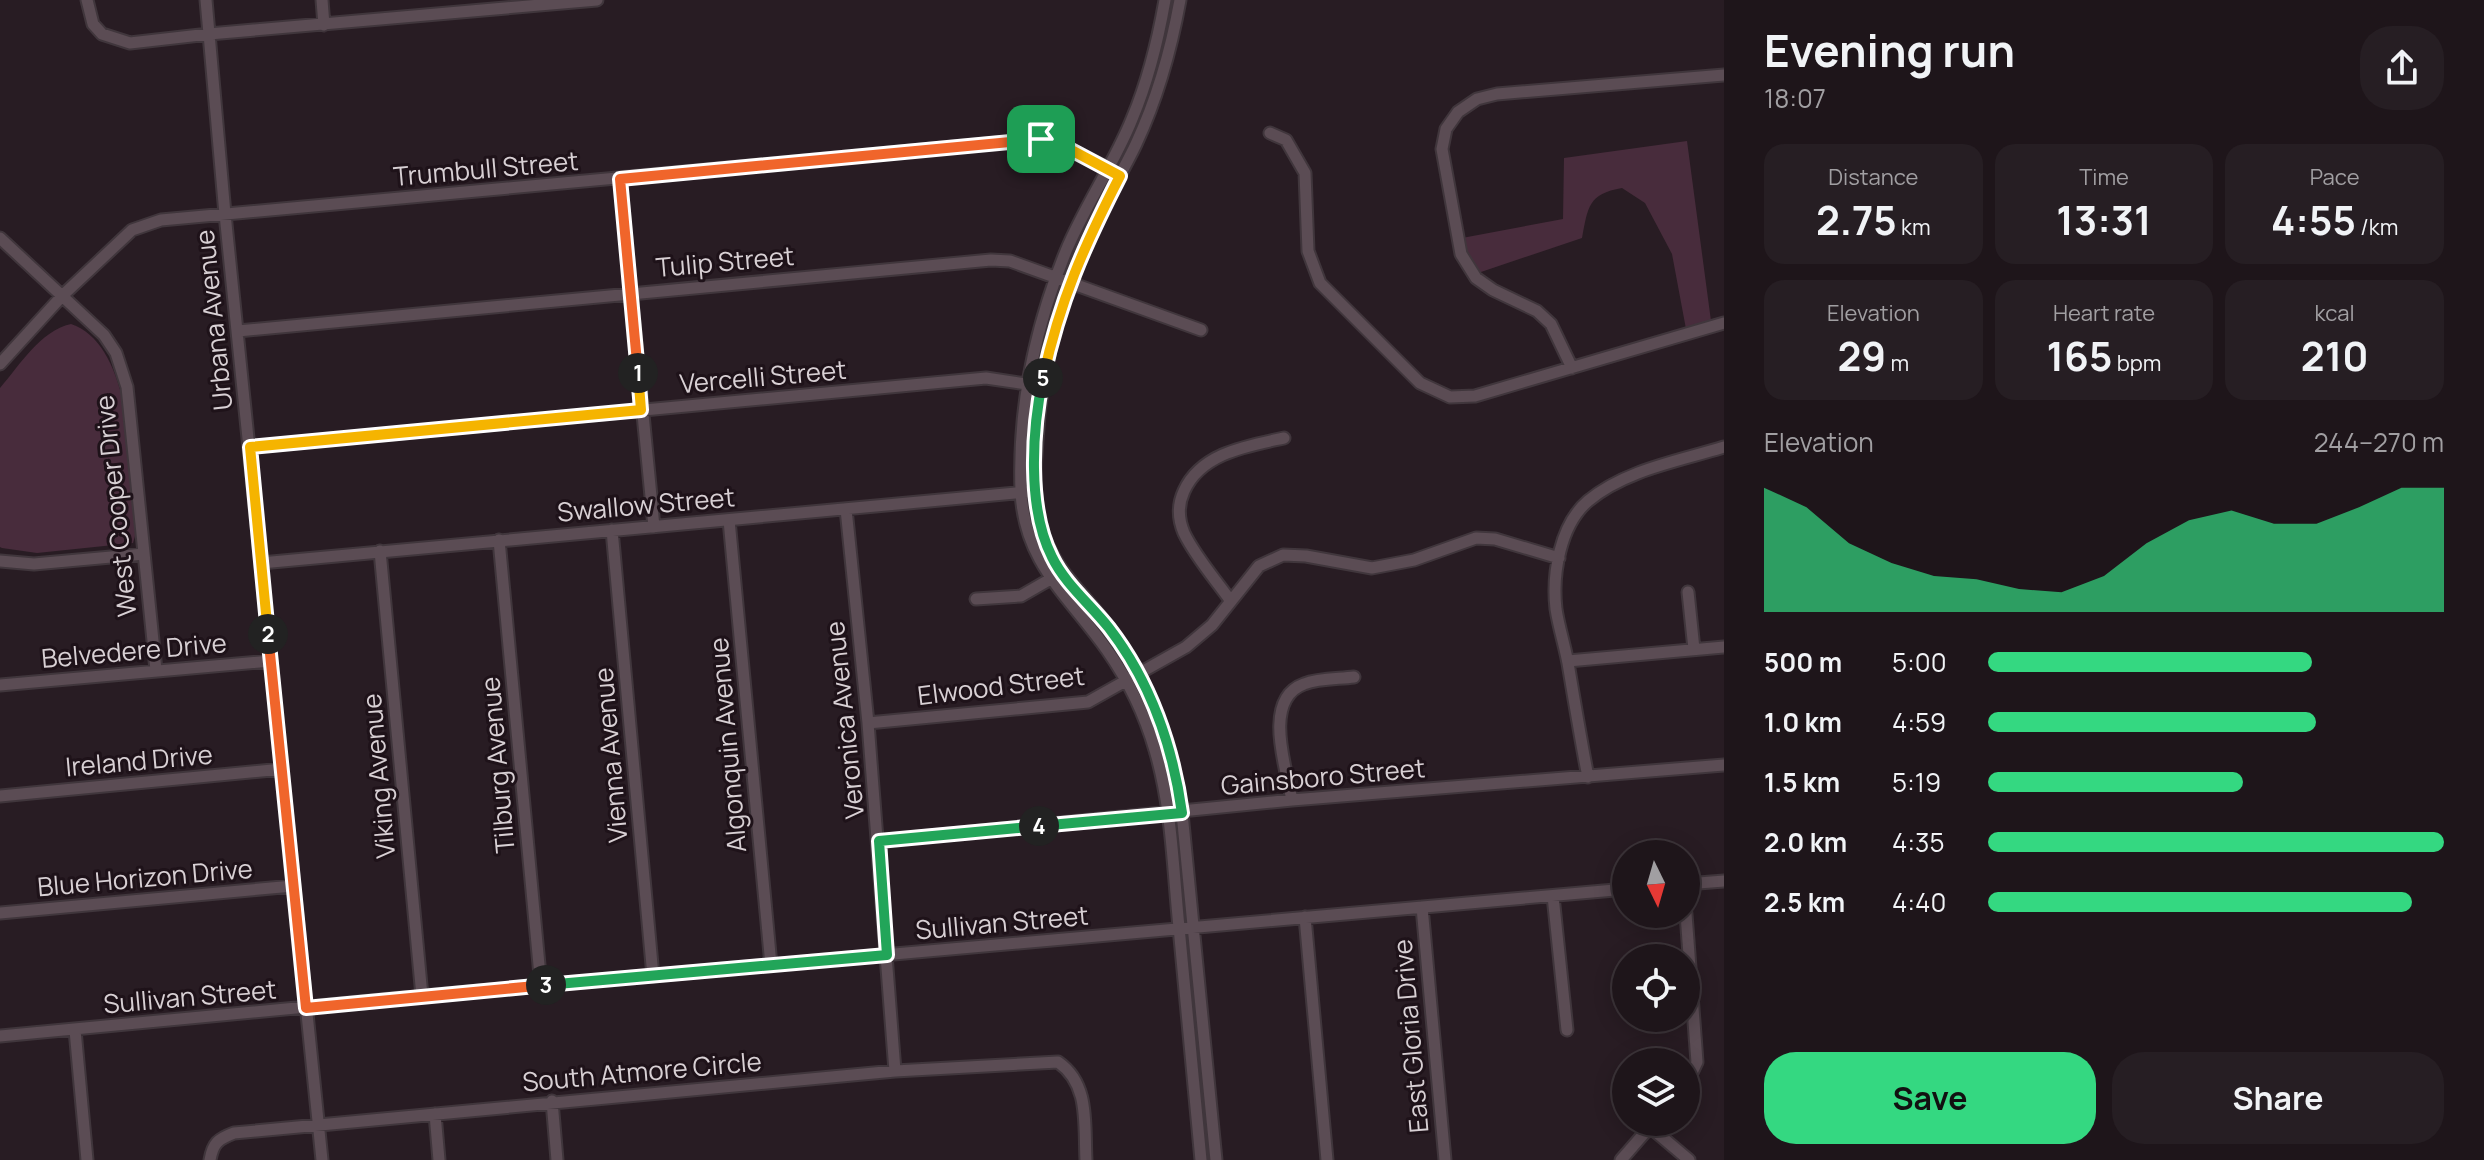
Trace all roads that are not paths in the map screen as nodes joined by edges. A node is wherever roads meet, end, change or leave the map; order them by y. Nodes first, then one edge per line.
1 (87, 0) edge
2 (206, 0) edge
3 (322, 0) edge
4 (440, 0) edge
5 (597, 0) edge
6 (1165, 0) edge
7 (1180, 0) edge
8 (556, 2) edge
9 (441, 14) junction
10 (324, 25) junction
11 (209, 34) junction
12 (1724, 75) edge
13 (1270, 133) dead end
14 (1108, 168) junction
15 (1120, 176) junction
16 (620, 179) junction
17 (225, 214) junction
18 (2, 240) edge
19 (1056, 278) junction
20 (1069, 283) junction
21 (631, 293) junction
22 (62, 296) junction
23 (1724, 323) edge
24 (1201, 330) dead end
25 (238, 331) junction
26 (0, 364) edge
27 (1572, 368) junction
28 (1028, 384) junction
29 (1041, 386) junction
30 (641, 410) junction
31 (1284, 438) dead end
32 (250, 447) junction
33 (1724, 447) edge
34 (1035, 491) junction
35 (1021, 493) junction
36 (846, 509) junction
37 (729, 520) junction
38 (654, 527) junction
39 (612, 530) junction
40 (499, 540) junction
41 (380, 551) junction
42 (144, 554) junction
43 (1559, 558) junction
44 (0, 561) edge
45 (261, 563) junction
46 (1061, 572) junction
47 (1050, 579) junction
48 (1688, 592) dead end
49 (976, 599) dead end
50 (1230, 600) junction
51 (1724, 647) edge
52 (1694, 649) junction
53 (271, 661) junction
54 (1568, 661) junction
55 (156, 670) junction
56 (1138, 674) junction
57 (1354, 677) dead end
58 (1126, 681) junction
59 (0, 685) edge
60 (868, 723) junction
61 (1724, 765) edge
62 (282, 769) junction
63 (1588, 777) junction
64 (0, 796) edge
65 (1292, 800) junction
66 (1182, 813) junction
67 (1168, 814) junction
68 (879, 841) junction
69 (1724, 881) edge
70 (1700, 883) edge
71 (293, 886) junction
72 (1612, 890) edge
73 (1553, 896) junction
74 (1422, 907) junction
75 (0, 913) edge
76 (1305, 917) junction
77 (1193, 928) junction
78 (1687, 928) edge
79 (1179, 929) junction
80 (887, 955) junction
81 (771, 965) junction
82 (653, 976) junction
83 (541, 986) junction
84 (422, 996) junction
85 (306, 1008) junction
86 (75, 1030) junction
87 (1567, 1030) dead end
88 (0, 1036) edge
89 (1696, 1048) edge
90 (895, 1071) junction
91 (552, 1101) junction
92 (435, 1114) junction
93 (319, 1124) junction
94 (1642, 1136) edge
95 (1664, 1136) edge
96 (87, 1160) edge
97 (210, 1160) edge
98 (322, 1160) edge
99 (439, 1160) edge
100 (557, 1160) edge
101 (1086, 1160) edge
102 (1201, 1160) edge
103 (1216, 1160) edge
104 (1327, 1160) edge
105 (1445, 1160) edge
106 (1621, 1160) edge
107 (1689, 1160) edge

1 - 11 street
2 - 11 street, Urbana Avenue
3 - 10 street
4 - 9 street
5 - 8 street
6 - 14 street
7 - 15 street
8 - 9 street
9 - 10 street
10 - 11 street
11 - 17 street, Urbana Avenue
12 - 27 street
13 - 27 street
14 - 15 street, Trumbull Street
14 - 16 street, Trumbull Street
14 - 19 street
15 - 20 street
16 - 17 street, Trumbull Street
16 - 21 street
17 - 22 street, Trumbull Street
17 - 25 street, Urbana Avenue
18 - 22 street, West Cooper Drive
19 - 20 street, Tulip Street
19 - 21 street, Tulip Street
19 - 28 street
20 - 24 street, Tulip Street
20 - 29 street
21 - 25 street, Tulip Street
21 - 30 street
22 - 26 street, Trumbull Street
22 - 42 street, West Cooper Drive
23 - 27 street
25 - 32 street, Urbana Avenue
28 - 29 street, Vercelli Street
28 - 30 street, Vercelli Street
28 - 35 street
29 - 34 street
30 - 32 street, Vercelli Street
30 - 38 street
31 - 50 street
32 - 45 street, Urbana Avenue
33 - 43 street
34 - 35 street, Swallow Street
34 - 46 street
35 - 36 street, Swallow Street
35 - 47 street
36 - 37 street, Swallow Street
36 - 60 street, Veronica Avenue
37 - 38 street, Swallow Street
37 - 81 street, Algonquin Avenue
38 - 39 street, Swallow Street
39 - 40 street, Swallow Street
39 - 82 street, Vienna Avenue
40 - 41 street, Swallow Street
40 - 83 street, Tilburg Avenue
41 - 45 street, Swallow Street
41 - 84 street, Viking Avenue
42 - 44 street
42 - 55 street, West Cooper Drive
43 - 50 street, Elwood Street
43 - 54 street
45 - 53 street, Urbana Avenue
46 - 47 street
46 - 56 street
47 - 49 street
47 - 58 street
48 - 52 street
50 - 56 street, Elwood Street
51 - 52 street
52 - 54 street
53 - 55 street, Belvedere Drive
53 - 62 street, Urbana Avenue
54 - 63 street
55 - 59 street, Belvedere Drive
56 - 58 street, Elwood Street
56 - 66 street
57 - 65 street
58 - 60 street, Elwood Street
58 - 67 street
60 - 68 street, Veronica Avenue
61 - 63 street, Gainsboro Street
62 - 64 street, Ireland Drive
62 - 71 street, Urbana Avenue
63 - 65 street, Gainsboro Street
65 - 66 street, Gainsboro Street
66 - 67 street, Gainsboro Street
66 - 77 street
67 - 68 street, Gainsboro Street
67 - 79 street
68 - 80 street, Veronica Avenue
69 - 70 street
71 - 75 street, Blue Horizon Drive
71 - 85 street, Urbana Avenue
72 - 73 street, Sullivan Street
73 - 74 street, Sullivan Street
73 - 87 street
74 - 76 street, Sullivan Street
74 - 105 street, East Gloria Drive
76 - 77 street, Sullivan Street
76 - 104 street
77 - 79 street, Sullivan Street
77 - 103 street
78 - 89 street
79 - 80 street, Sullivan Street
79 - 102 street
80 - 81 street, Sullivan Street
80 - 90 street, Veronica Avenue
81 - 82 street, Sullivan Street
82 - 83 street, Sullivan Street
83 - 84 street, Sullivan Street
84 - 85 street, Sullivan Street
85 - 86 street, Sullivan Street
85 - 93 street, Urbana Avenue
86 - 88 street, Sullivan Street
86 - 96 street
90 - 91 street, South Atmore Circle
90 - 101 street, South Atmore Circle
91 - 92 street, South Atmore Circle
91 - 100 street
92 - 93 street, South Atmore Circle
92 - 99 street
93 - 97 street, South Atmore Circle
93 - 98 street, Urbana Avenue
94 - 106 street
95 - 107 street

